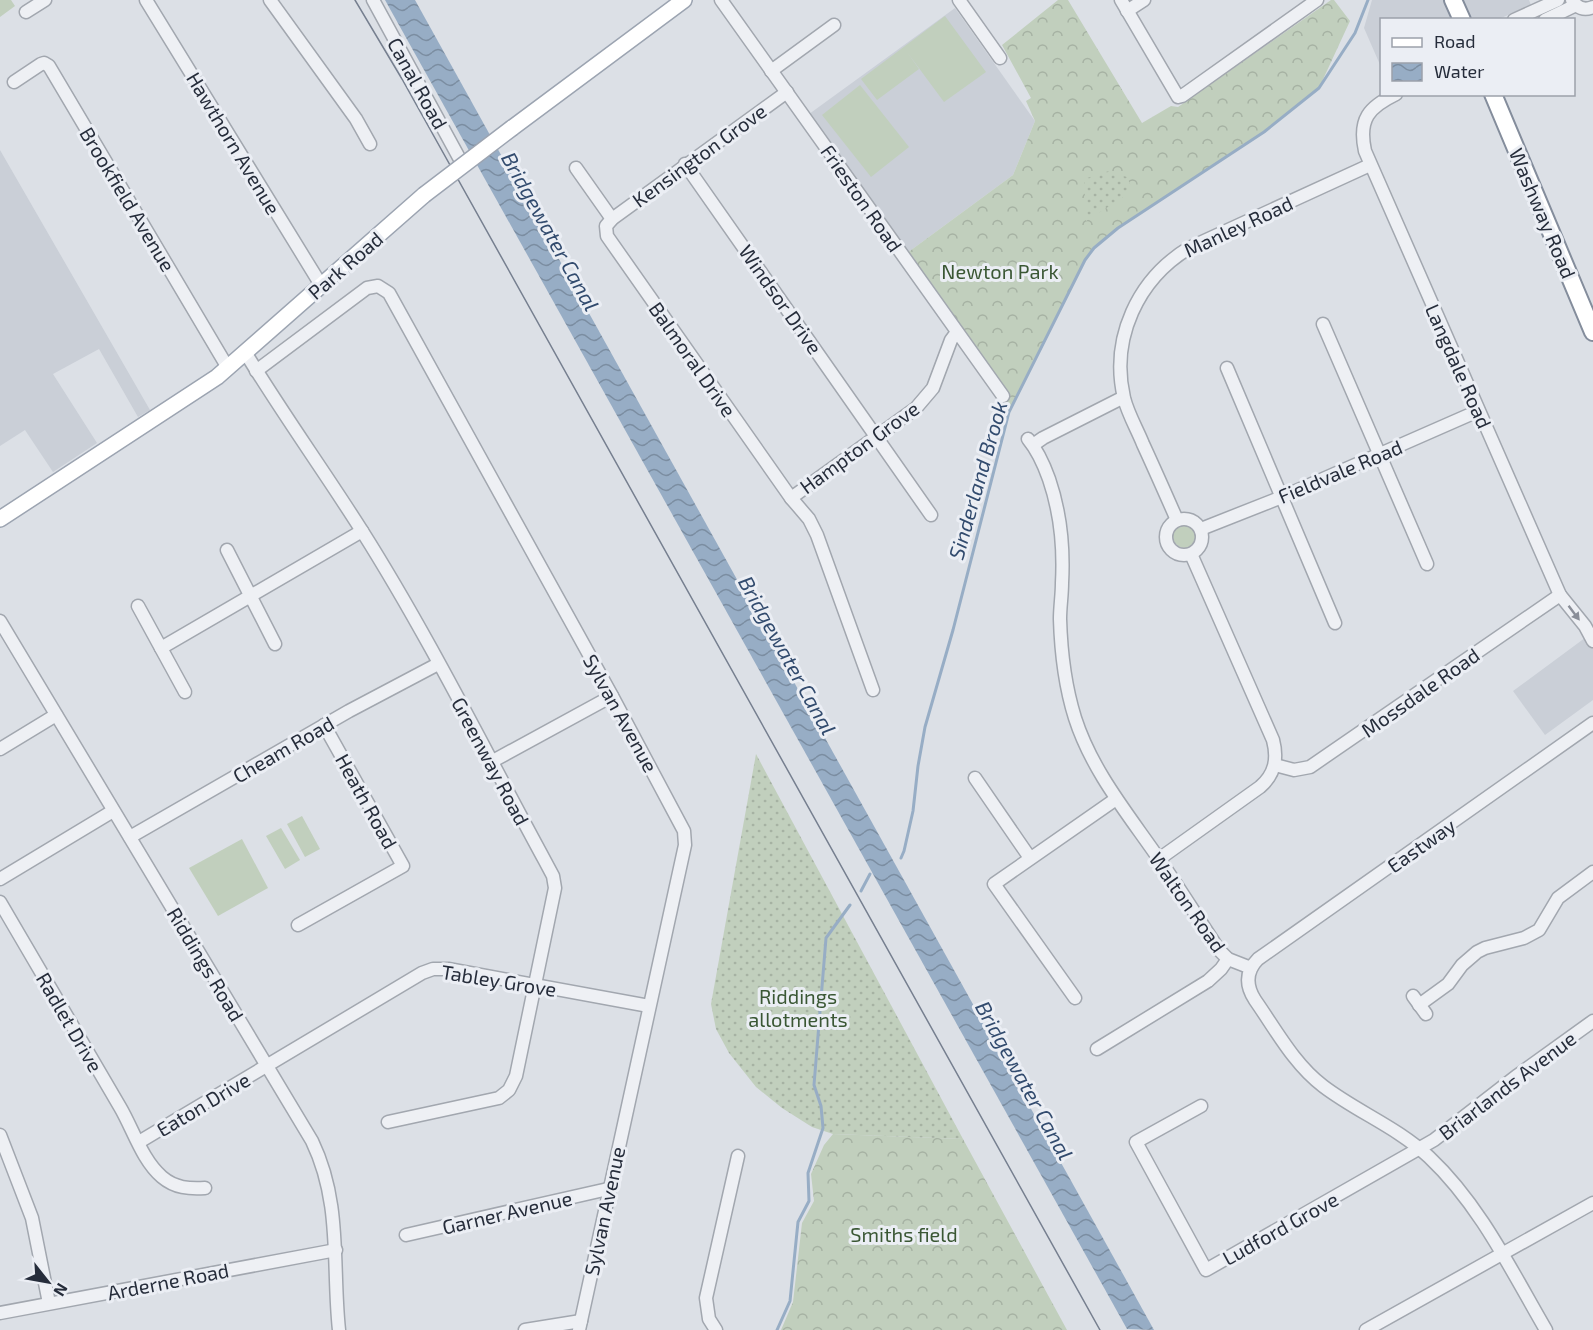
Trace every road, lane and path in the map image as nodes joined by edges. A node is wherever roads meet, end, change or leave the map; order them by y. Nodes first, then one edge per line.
1 (45, 0) edge
2 (146, 0) edge
3 (270, 0) edge
4 (372, 0) edge
5 (684, 0) edge
6 (721, 0) edge
7 (959, 0) edge
8 (1120, 0) edge
9 (1144, 0) edge
10 (1317, 0) edge
11 (1453, 0) edge
12 (1558, 0) edge
13 (1574, 3) edge
14 (1592, 9) edge
15 (26, 12) dead end
16 (1127, 12) junction
17 (1461, 18) edge
18 (1519, 18) edge
19 (1548, 18) edge
20 (834, 25) dead end
21 (1000, 58) dead end
22 (771, 70) junction
23 (14, 82) dead end
24 (787, 92) junction
25 (1392, 96) edge
26 (1494, 96) edge
27 (370, 144) dead end
28 (685, 164) junction
29 (463, 165) junction
30 (1370, 165) junction
31 (576, 168) dead end
32 (612, 219) junction
33 (321, 285) junction
34 (1323, 324) dead end
35 (957, 332) junction
36 (1593, 332) edge
37 (245, 352) junction
38 (228, 368) junction
39 (1227, 368) dead end
40 (256, 371) junction
41 (1003, 396) dead end
42 (1124, 399) junction
43 (1478, 411) junction
44 (876, 435) junction
45 (1380, 454) junction
46 (1282, 497) junction
47 (791, 498) junction
48 (932, 515) dead end
49 (0, 519) edge
50 (1178, 520) junction
51 (1201, 529) junction
52 (362, 531) junction
53 (227, 550) dead end
54 (1191, 554) junction
55 (1427, 564) dead end
56 (1560, 595) junction
57 (251, 597) junction
58 (138, 606) dead end
59 (0, 621) edge
60 (1335, 623) dead end
61 (1590, 637) edge
62 (274, 645) dead end
63 (161, 648) junction
64 (438, 664) junction
65 (873, 690) dead end
66 (184, 693) dead end
67 (612, 696) junction
68 (56, 715) junction
69 (1593, 723) edge
70 (324, 725) junction
71 (0, 749) edge
72 (491, 762) junction
73 (1275, 765) junction
74 (975, 778) dead end
75 (1116, 799) junction
76 (113, 811) junction
77 (130, 837) junction
78 (1030, 858) junction
79 (1159, 859) junction
80 (1593, 872) edge
81 (0, 879) edge
82 (0, 902) edge
83 (298, 925) dead end
84 (1228, 959) junction
85 (1251, 968) junction
86 (535, 985) junction
87 (1075, 998) dead end
88 (1419, 1005) dead end
89 (649, 1006) junction
90 (1593, 1021) edge
91 (1097, 1049) dead end
92 (267, 1065) junction
93 (1201, 1106) dead end
94 (388, 1122) dead end
95 (0, 1135) edge
96 (139, 1142) junction
97 (1419, 1148) junction
98 (738, 1156) dead end
99 (205, 1188) dead end
100 (608, 1190) junction
101 (1593, 1203) edge
102 (406, 1235) dead end
103 (336, 1250) junction
104 (1501, 1254) junction
105 (49, 1304) junction
106 (0, 1313) edge
107 (580, 1325) edge
108 (339, 1330) edge
109 (525, 1330) edge
110 (716, 1330) edge
111 (1366, 1330) edge
112 (1546, 1330) edge

1 - 15 street
2 - 33 street, Hawthorn Avenue
3 - 27 street
4 - 29 street, Canal Road
5 - 29 main road, Park Road, bridge
6 - 22 street, Frieston Road
7 - 21 street
8 - 16 street
9 - 16 street
10 - 16 street
11 - 17 highway
12 - 18 street
13 - 14 street
13 - 19 street
20 - 22 street
22 - 24 street, Frieston Road
23 - 38 street, Brookfield Avenue
24 - 28 street, Kensington Grove
24 - 35 street, Frieston Road
25 - 30 street, Langdale Road
26 - 36 highway, Washway Road
28 - 32 street, Kensington Grove
28 - 44 street, Windsor Drive
29 - 33 main road, Park Road, bridge
30 - 42 street, Manley Road
30 - 43 street, Langdale Road
31 - 32 street
32 - 47 street, Balmoral Drive
33 - 37 main road, Park Road
34 - 45 street
35 - 41 street, Frieston Road
35 - 44 street, Hampton Grove
37 - 38 main road, Park Road
37 - 40 street, Greenway Road
38 - 49 main road, Park Road
39 - 46 street
40 - 52 street, Greenway Road
40 - 67 street, Sylvan Avenue
42 - 50 street, Manley Road
42 - 75 street, Walton Road
43 - 45 street, Fieldvale Road
43 - 56 street, Langdale Road
44 - 47 street, Hampton Grove
44 - 48 street, Windsor Drive
45 - 46 street, Fieldvale Road
45 - 55 street
46 - 51 street, Fieldvale Road
46 - 60 street
47 - 65 street
50 - 51 street
50 - 54 street
51 - 54 street
52 - 57 street
52 - 64 street, Greenway Road
53 - 57 street
54 - 73 street
56 -> 61 street, Langdale Road
56 - 73 street, Mossdale Road
57 - 62 street
57 - 63 street
58 - 63 street
59 - 68 street, Riddings Road
63 - 66 street
64 - 70 street, Cheam Road
64 - 72 street, Greenway Road
67 - 72 street
67 - 89 street, Sylvan Avenue
68 - 71 street
68 - 76 street, Riddings Road
69 - 85 street, Eastway
70 - 77 street, Cheam Road
70 - 83 street, Heath Road
72 - 86 street, Greenway Road
73 - 79 street
74 - 78 street
75 - 78 street
75 - 79 street, Walton Road
76 - 77 street, Riddings Road
76 - 81 street
77 - 92 street, Riddings Road
78 - 87 street
79 - 84 street, Walton Road
80 - 88 street
82 - 96 street, Radlet Drive
84 - 85 street, Walton Road
84 - 91 street
85 - 97 street
86 - 89 street, Tabley Grove
86 - 92 street, Tabley Grove
86 - 94 street, Greenway Road
89 - 100 street, Sylvan Avenue
90 - 97 street, Briarlands Avenue
92 - 96 street, Eaton Drive
92 - 103 street, Riddings Road
93 - 97 street, Ludford Grove
95 - 105 street
96 - 99 street, Radlet Drive
97 - 104 street
98 - 110 street
100 - 102 street, Garner Avenue
100 - 107 street, Sylvan Avenue
101 - 104 street
103 - 105 street, Arderne Road
103 - 108 street, Riddings Road
104 - 111 street
104 - 112 street
105 - 106 street, Arderne Road
107 - 109 street

